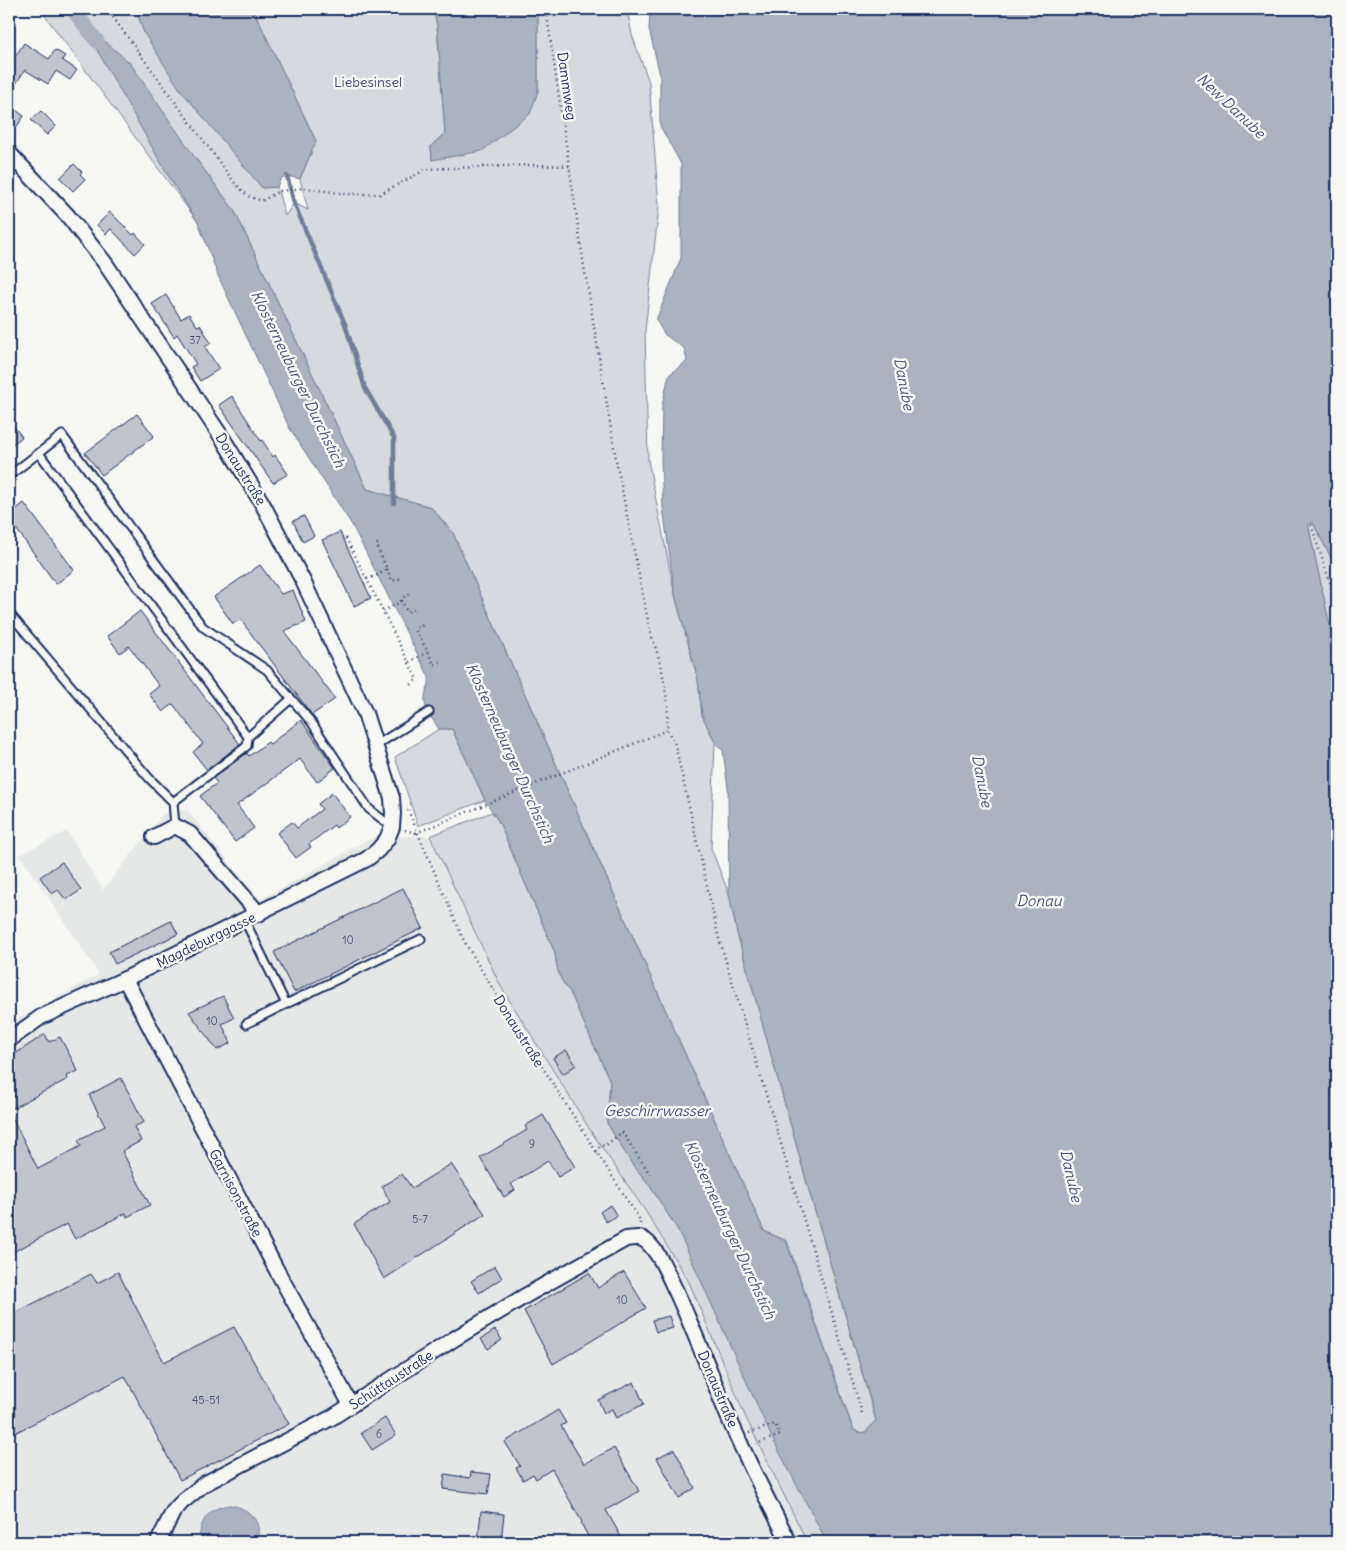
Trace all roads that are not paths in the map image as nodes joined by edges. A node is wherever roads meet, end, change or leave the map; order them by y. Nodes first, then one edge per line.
1 (9, 153) edge
2 (39, 453) junction
3 (9, 476) edge
4 (9, 613) edge
5 (292, 699) junction
6 (429, 712) dead end
7 (248, 737) junction
8 (375, 746) junction
9 (173, 802) junction
10 (175, 826) junction
11 (392, 827) junction
12 (154, 837) dead end
13 (259, 914) junction
14 (245, 920) junction
15 (421, 939) dead end
16 (125, 979) junction
17 (286, 1004) junction
18 (246, 1024) dead end
19 (9, 1040) edge
20 (642, 1239) joint
21 (351, 1405) junction
22 (158, 1542) edge
23 (789, 1542) edge

1 - 8 street, Donaustraße
2 - 3 lane
2 - 5 lane
2 - 7 lane
4 - 9 lane
5 - 7 lane
5 - 11 lane
6 - 8 lane
7 - 9 lane
8 - 11 street, Donaustraße
9 - 10 lane
10 - 12 street
10 - 13 street
11 - 13 street, Magdeburggasse
13 - 14 street, Magdeburggasse
14 - 16 street, Magdeburggasse
14 - 17 lane
15 - 17 lane
16 - 19 street, Magdeburggasse
16 - 21 street, Garnisonstraße
17 - 18 lane
20 - 21 street, Schüttaustraße
20 - 23 street, Donaustraße
21 - 22 street, Schüttaustraße

